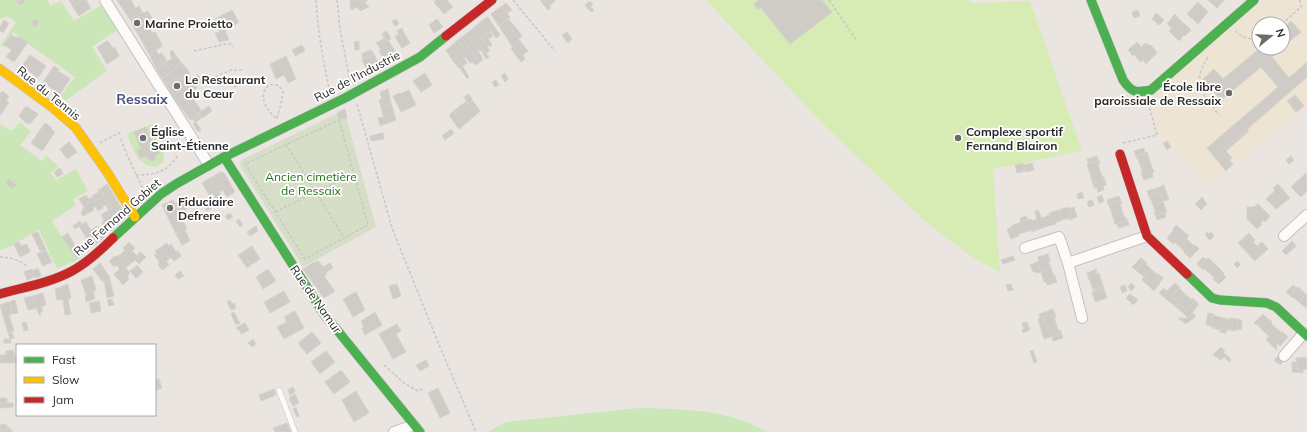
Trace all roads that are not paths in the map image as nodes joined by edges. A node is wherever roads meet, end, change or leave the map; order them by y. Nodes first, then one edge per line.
1 (105, 0) edge
2 (492, 0) edge
3 (1091, 0) edge
4 (1254, 0) edge
5 (0, 69) edge
6 (1120, 154) road end
7 (224, 157) junction
8 (209, 165) junction
9 (1307, 215) edge
10 (135, 217) junction
11 (1147, 236) junction
12 (1284, 236) dead end
13 (1025, 248) dead end
14 (1068, 263) junction
15 (0, 294) edge
16 (1082, 318) dead end
17 (1306, 334) edge
18 (1284, 356) dead end
19 (279, 390) dead end
20 (417, 428) edge
21 (295, 432) edge
22 (394, 432) edge

1 - 8 street
2 - 7 street, Rue de l'Industrie
3 - 4 street
5 - 10 street, Rue du Tennis
6 - 11 street
7 - 8 street, Rue Fernand Gobiet
7 - 20 street, Rue de Namur
8 - 10 street, Rue Fernand Gobiet
9 - 12 street
10 - 15 street, Rue Fernand Gobiet
11 - 14 street
11 - 17 street
13 - 14 street
14 - 16 street
17 - 18 street
19 - 21 lane
20 - 22 street

